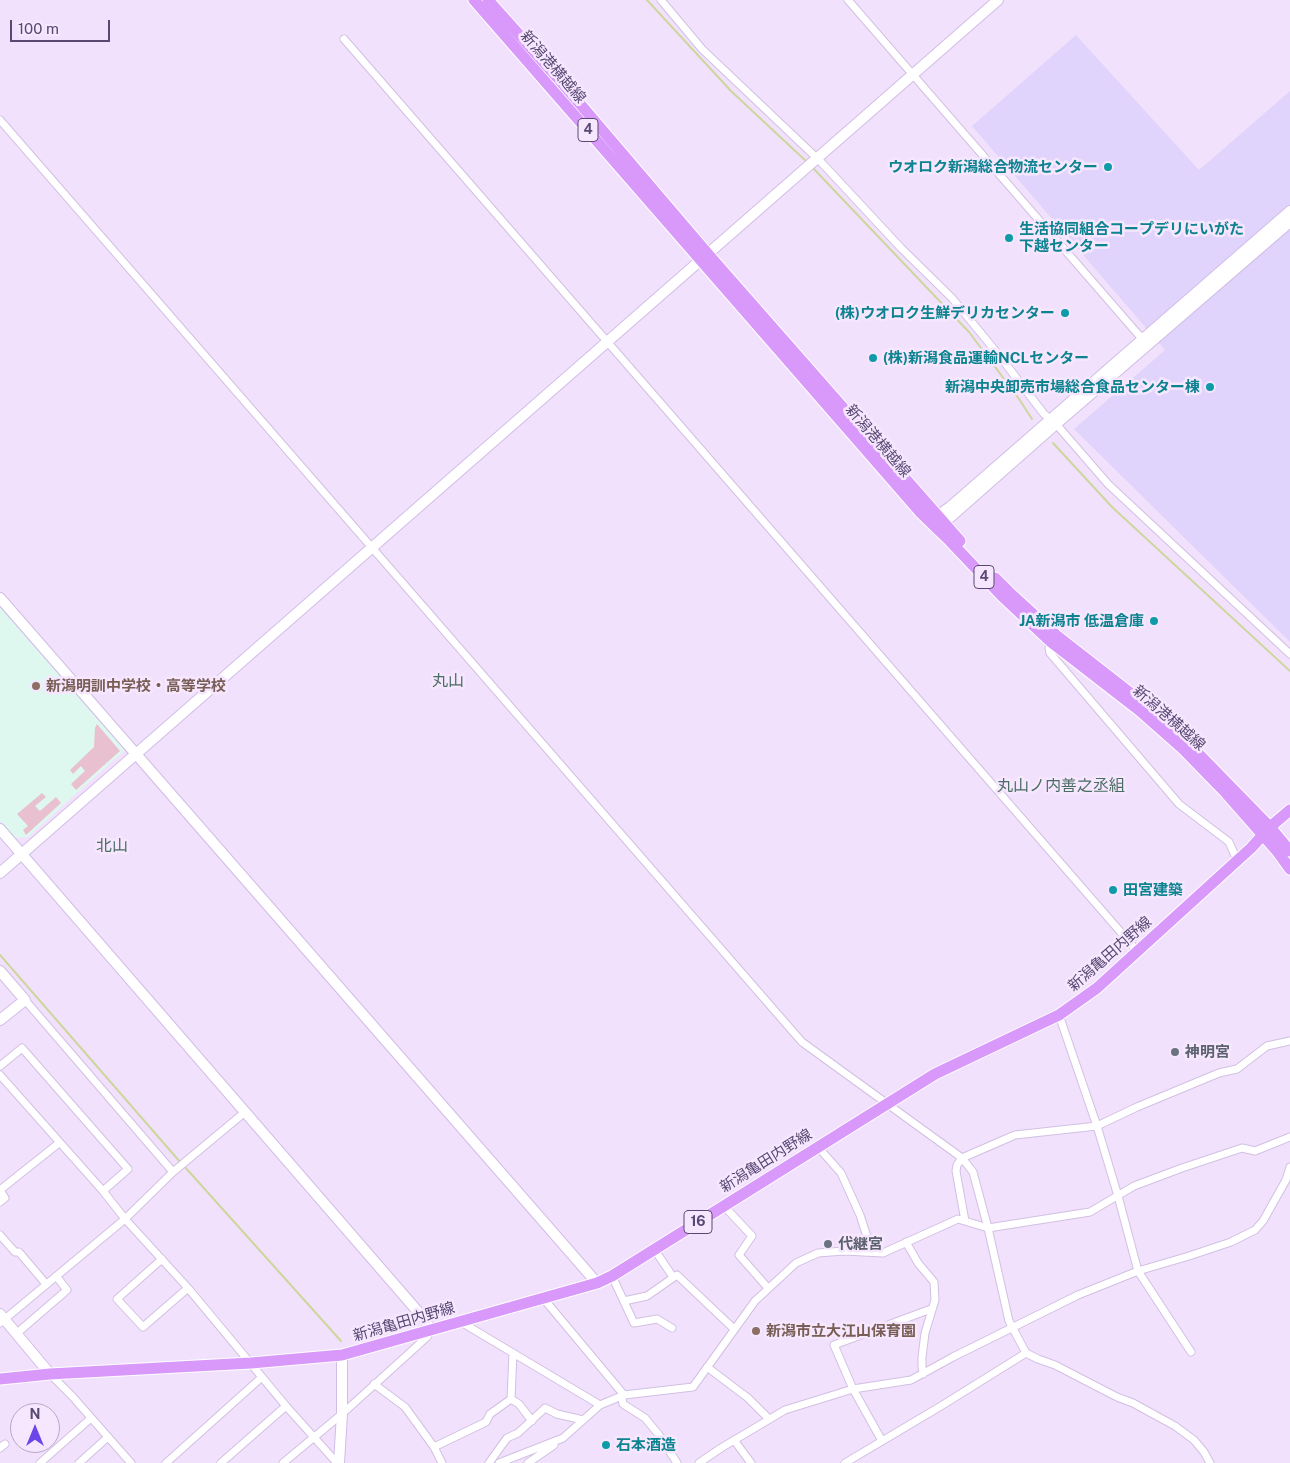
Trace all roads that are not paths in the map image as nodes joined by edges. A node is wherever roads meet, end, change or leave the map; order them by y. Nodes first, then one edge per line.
1 (474, 0) edge
2 (488, 0) edge
3 (661, 0) edge
4 (848, 0) edge
5 (998, 0) edge
6 (344, 39) dead end
7 (912, 74) junction
8 (0, 120) edge
9 (816, 158) junction
10 (1290, 211) edge
11 (1290, 222) edge
12 (705, 257) junction
13 (1143, 339) junction
14 (608, 341) junction
15 (1053, 422) junction
16 (937, 522) junction
17 (372, 547) junction
18 (0, 598) edge
19 (1052, 642) junction
20 (1290, 654) edge
21 (136, 754) junction
22 (1290, 810) edge
23 (0, 829) edge
24 (1266, 831) junction
25 (1290, 851) edge
26 (22, 854) junction
27 (1237, 860) junction
28 (1290, 870) edge
29 (0, 873) edge
30 (1138, 952) junction
31 (0, 971) edge
32 (25, 1000) junction
33 (1060, 1015) junction
34 (0, 1020) edge
35 (1290, 1041) edge
36 (0, 1066) edge
37 (0, 1075) edge
38 (888, 1104) junction
39 (245, 1112) junction
40 (1097, 1126) junction
41 (1290, 1137) edge
42 (59, 1143) junction
43 (818, 1147) junction
44 (962, 1158) junction
45 (1290, 1167) edge
46 (173, 1172) junction
47 (103, 1191) junction
48 (1118, 1196) junction
49 (0, 1202) edge
50 (724, 1206) junction
51 (125, 1219) junction
52 (965, 1221) junction
53 (988, 1228) junction
54 (0, 1235) edge
55 (906, 1242) junction
56 (654, 1249) junction
57 (872, 1252) junction
58 (162, 1259) junction
59 (1138, 1271) junction
60 (56, 1276) junction
61 (612, 1276) junction
62 (673, 1277) junction
63 (597, 1283) junction
64 (46, 1284) junction
65 (188, 1288) junction
66 (768, 1288) junction
67 (543, 1298) junction
68 (624, 1301) junction
69 (932, 1308) junction
70 (1, 1319) edge
71 (461, 1322) junction
72 (672, 1328) dead end
73 (1012, 1328) junction
74 (430, 1330) junction
75 (734, 1330) junction
76 (16, 1334) junction
77 (1191, 1352) dead end
78 (513, 1353) junction
79 (1026, 1353) junction
80 (342, 1355) junction
81 (251, 1363) junction
82 (707, 1367) junction
83 (50, 1374) junction
84 (923, 1374) junction
85 (262, 1377) junction
86 (0, 1379) edge
87 (374, 1384) junction
88 (853, 1389) junction
89 (624, 1394) junction
90 (511, 1399) junction
91 (600, 1405) junction
92 (286, 1406) junction
93 (342, 1414) junction
94 (91, 1418) junction
95 (769, 1419) junction
96 (583, 1420) junction
97 (532, 1421) junction
98 (108, 1437) junction
99 (313, 1437) junction
100 (563, 1438) junction
101 (734, 1440) junction
102 (882, 1441) junction
103 (434, 1447) junction
104 (126, 1462) edge
105 (40, 1463) edge
106 (79, 1463) edge
107 (166, 1463) edge
108 (221, 1463) edge
109 (283, 1463) edge
110 (338, 1463) edge
111 (442, 1463) edge
112 (489, 1463) edge
113 (498, 1463) edge
114 (528, 1463) edge
115 (676, 1463) edge
116 (700, 1463) edge
117 (751, 1463) edge
118 (845, 1463) edge
119 (1210, 1463) edge

1 - 12 main road, 新潟港横越線 / 4
2 - 12 main road, 新潟港横越線 / 4
3 - 9 street
4 - 7 street
5 - 7 street
6 - 14 street
7 - 9 street
7 - 13 street
8 - 17 street
9 - 12 street
9 - 15 street
10 - 13 street
11 - 15 street
12 - 14 street
12 - 16 main road, 新潟港横越線 / 4
13 - 15 street
14 - 17 street
14 - 30 street
15 - 16 street
15 - 20 street
16 - 19 main road, 新潟港横越線 / 4
16 - 24 main road, 新潟港横越線 / 4
17 - 21 street
17 - 38 street
18 - 21 street
19 - 24 main road, 新潟港横越線 / 4
19 - 27 street
21 - 26 street
21 - 63 street
22 - 24 main road, 新潟亀田内野線 / 16
23 - 26 street
24 - 25 main road, 新潟港横越線 / 4
24 - 27 main road, 新潟亀田内野線 / 16
24 - 28 main road, 新潟港横越線 / 4
26 - 29 street
26 - 39 street
27 - 30 main road, 新潟亀田内野線 / 16
30 - 33 main road, 新潟亀田内野線 / 16
31 - 32 street
32 - 34 street
32 - 46 street
33 - 38 main road, 新潟亀田内野線 / 16
33 - 40 street
35 - 40 street
36 - 47 street
37 - 42 street
38 - 43 main road, 新潟亀田内野線 / 16
38 - 44 street
39 - 46 street
39 - 74 street
40 - 44 street
40 - 48 street
41 - 48 street
42 - 47 street
42 - 49 street
43 - 50 main road, 新潟亀田内野線 / 16
43 - 57 street
44 - 52 street
44 - 53 street
45 - 59 street
46 - 51 street
47 - 51 street
48 - 53 street
48 - 59 street
50 - 56 main road, 新潟亀田内野線 / 16
50 - 66 street
51 - 58 street
51 - 60 street
52 - 53 street
52 - 55 street
53 - 73 street
54 - 64 street
55 - 57 street
55 - 69 street
56 - 61 main road, 新潟亀田内野線 / 16
56 - 62 street
57 - 66 street
58 - 65 street
58 - 65 street
59 - 73 street
59 - 77 street
60 - 64 street
60 - 76 street
61 - 63 main road, 新潟亀田内野線 / 16
61 - 68 street
62 - 68 street
62 - 75 street
63 - 67 main road, 新潟亀田内野線 / 16
64 - 70 street
65 - 81 street
66 - 75 street
67 - 71 main road, 新潟亀田内野線 / 16
67 - 89 street
68 - 72 street
69 - 84 street
69 - 88 street
70 - 76 street
71 - 74 main road, 新潟亀田内野線 / 16
71 - 78 street
73 - 79 street
73 - 84 street
74 - 80 main road, 新潟亀田内野線 / 16
74 - 87 street
75 - 82 street
76 - 83 street
78 - 90 street
78 - 91 street
79 - 102 street
79 - 119 street
80 - 81 main road, 新潟亀田内野線 / 16
80 - 93 street
81 - 83 main road, 新潟亀田内野線 / 16
81 - 85 street
82 - 89 street
82 - 95 street
83 - 86 main road, 新潟亀田内野線 / 16
83 - 94 street
84 - 88 street
85 - 92 street
85 - 107 street
87 - 93 street
87 - 103 street
88 - 95 street
88 - 102 street
89 - 91 street
89 - 115 street
90 - 97 street
90 - 103 street
91 - 96 street
92 - 99 street
92 - 108 street
93 - 99 street
93 - 110 street
94 - 98 street
94 - 105 street
95 - 101 street
96 - 97 street
96 - 100 street
97 - 112 street
98 - 104 street
98 - 106 street
99 - 109 street
99 - 110 street
100 - 113 street
100 - 114 street
101 - 116 street
101 - 117 street
102 - 118 street
103 - 111 street

